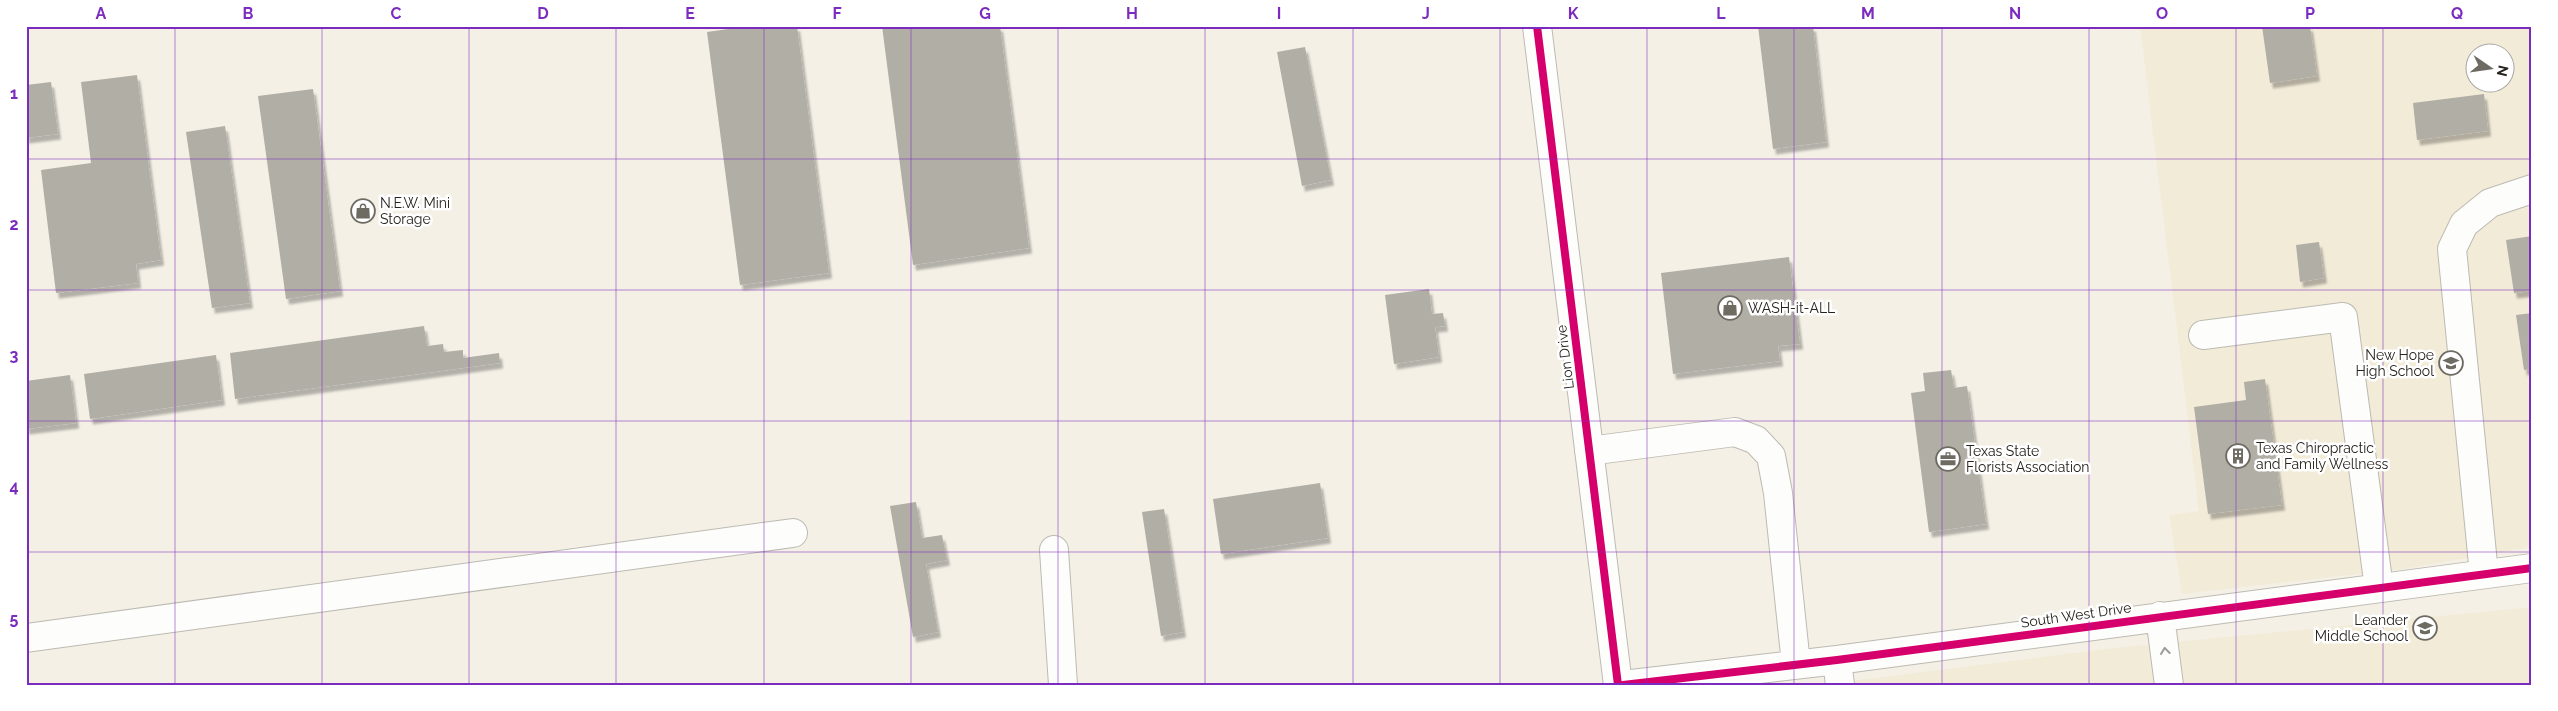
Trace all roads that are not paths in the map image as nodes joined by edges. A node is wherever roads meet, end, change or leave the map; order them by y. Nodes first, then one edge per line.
1 (1537, 26) edge
2 (2532, 189) edge
3 (2203, 335) dead end
4 (1589, 451) junction
5 (793, 533) dead end
6 (1054, 550) dead end
7 (2532, 568) edge
8 (2484, 574) junction
9 (2379, 588) junction
10 (2160, 616) junction
11 (26, 638) edge
12 (1796, 664) junction
13 (1838, 672) edge
14 (1063, 685) edge
15 (1618, 685) edge
16 (1623, 685) edge
17 (2169, 685) edge

1 - 4 street, Lion Drive
2 - 8 street
3 - 9 street
4 - 12 street
4 - 15 street, Lion Drive
5 - 11 street
6 - 14 street
7 - 8 street, South West Drive
8 - 9 street, South West Drive
9 - 10 street, South West Drive
10 - 13 street, South West Drive
17 -> 10 street
12 - 13 street, South West Drive
12 - 16 street, South West Drive

